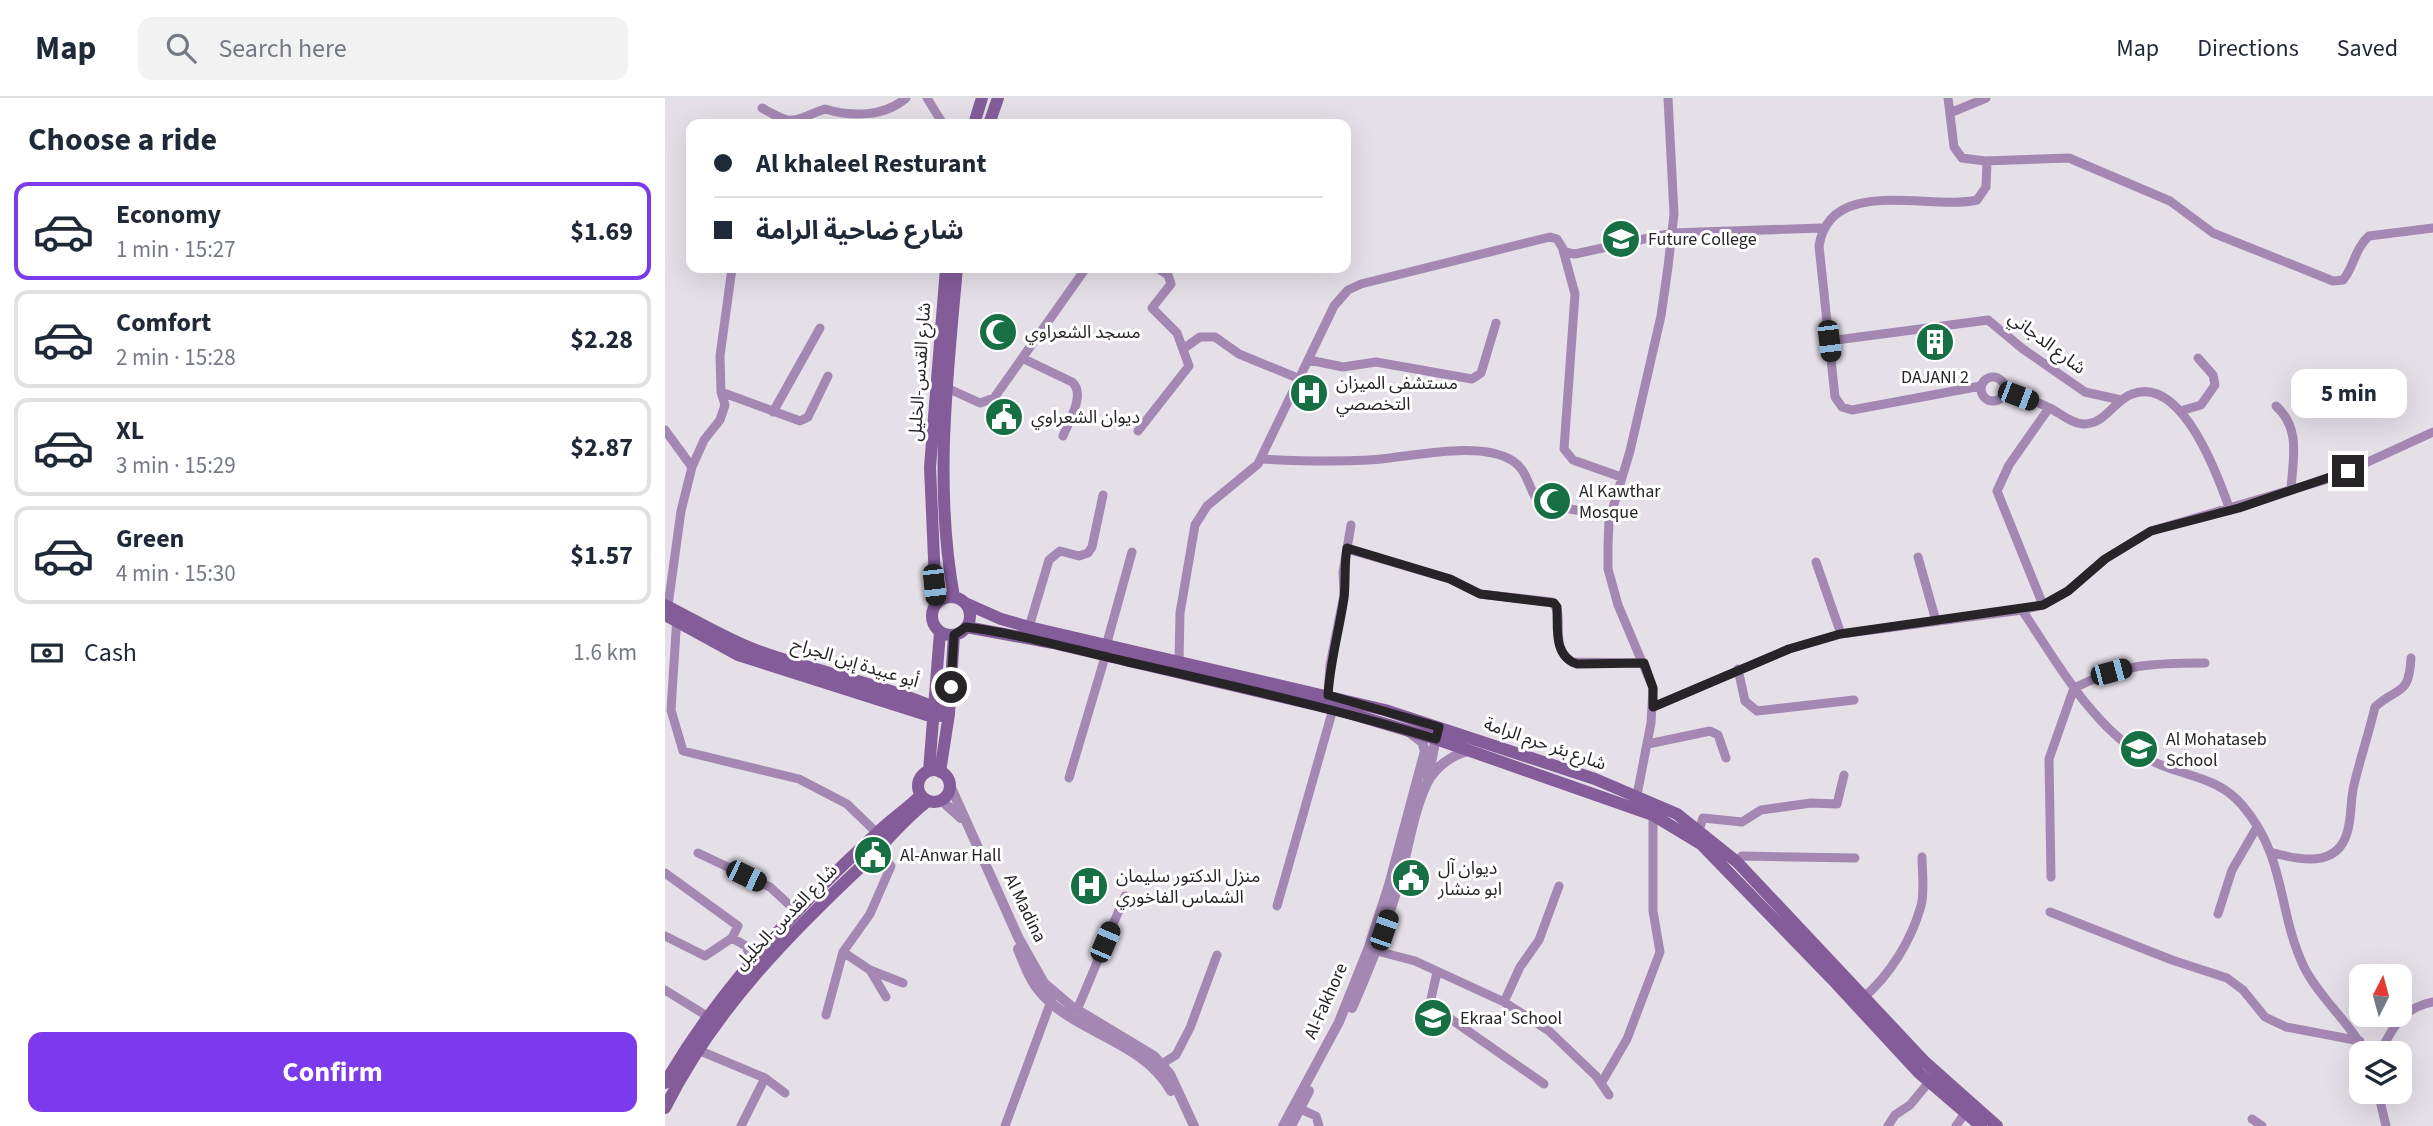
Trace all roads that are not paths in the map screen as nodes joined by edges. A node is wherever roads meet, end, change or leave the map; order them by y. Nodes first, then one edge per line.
1 (906, 98) edge
2 (927, 98) edge
3 (982, 98) edge
4 (997, 98) edge
5 (1668, 98) edge
6 (1948, 98) edge
7 (1986, 98) edge
8 (762, 108) dead end
9 (1950, 113) junction
10 (781, 119) edge
11 (805, 119) edge
12 (940, 119) edge
13 (976, 119) edge
14 (991, 119) edge
15 (1987, 161) junction
16 (1821, 228) junction
17 (2433, 228) edge
18 (1672, 233) junction
19 (1563, 250) junction
20 (731, 273) edge
21 (946, 273) edge
22 (957, 273) edge
23 (1083, 273) edge
24 (1165, 273) edge
25 (1496, 323) dead end
26 (820, 328) dead end
27 (1829, 341) junction
28 (1183, 349) junction
29 (2198, 358) dead end
30 (1024, 359) junction
31 (1309, 360) junction
32 (828, 376) dead end
33 (1300, 379) junction
34 (1981, 386) junction
35 (947, 388) junction
36 (2005, 391) junction
37 (721, 392) junction
38 (2120, 400) junction
39 (2276, 406) dead end
40 (2049, 408) junction
41 (2180, 411) junction
42 (773, 412) junction
43 (665, 430) edge
44 (1138, 431) dead end
45 (2433, 432) edge
46 (1063, 436) dead end
47 (1261, 459) junction
48 (692, 467) junction
49 (1621, 477) junction
50 (2291, 489) junction
51 (1103, 495) dead end
52 (2230, 510) junction
53 (1610, 516) junction
54 (1351, 525) dead end
55 (1347, 548) junction
56 (1132, 552) dead end
57 (1918, 557) dead end
58 (1816, 562) dead end
59 (960, 600) junction
60 (936, 604) junction
61 (2043, 605) junction
62 (2022, 610) junction
63 (670, 612) edge
64 (1936, 621) junction
65 (966, 627) junction
66 (1029, 627) junction
67 (940, 632) junction
68 (1840, 634) junction
69 (954, 635) junction
70 (1106, 651) junction
71 (2411, 658) dead end
72 (1179, 661) junction
73 (1644, 663) junction
74 (2205, 663) dead end
75 (1738, 669) junction
76 (669, 683) edge
77 (2074, 688) junction
78 (1328, 695) junction
79 (1854, 700) dead end
80 (1653, 707) junction
81 (1333, 709) junction
82 (933, 712) junction
83 (949, 714) junction
84 (1433, 738) junction
85 (1648, 744) junction
86 (1468, 751) junction
87 (1726, 758) dead end
88 (935, 772) junction
89 (1844, 775) dead end
90 (1069, 778) dead end
91 (949, 783) junction
92 (1426, 784) junction
93 (1637, 795) junction
94 (930, 799) junction
95 (1653, 815) junction
96 (2257, 827) junction
97 (1699, 830) junction
98 (877, 833) junction
99 (974, 838) junction
100 (878, 850) junction
101 (698, 853) dead end
102 (2274, 853) junction
103 (1922, 857) dead end
104 (1855, 858) dead end
105 (1737, 862) junction
106 (665, 873) edge
107 (2051, 877) dead end
108 (1559, 886) dead end
109 (1125, 896) dead end
110 (1277, 906) dead end
111 (797, 912) junction
112 (2050, 912) dead end
113 (2218, 914) dead end
114 (665, 936) edge
115 (731, 938) junction
116 (1377, 951) junction
117 (843, 952) junction
118 (1217, 955) dead end
119 (752, 961) junction
120 (870, 970) junction
121 (1437, 972) junction
122 (903, 983) dead end
123 (665, 990) edge
124 (886, 998) dead end
125 (1052, 998) junction
126 (1863, 998) junction
127 (1504, 1002) junction
128 (2433, 1002) edge
129 (1077, 1010) junction
130 (825, 1015) dead end
131 (707, 1016) junction
132 (2360, 1041) joint
133 (2387, 1041) edge
134 (698, 1050) junction
135 (1159, 1066) junction
136 (667, 1078) edge
137 (765, 1078) junction
138 (1602, 1082) junction
139 (1929, 1082) junction
140 (1544, 1084) dead end
141 (785, 1093) dead end
142 (1609, 1095) dead end
143 (2381, 1104) edge
144 (665, 1108) edge
145 (1300, 1109) junction
146 (1965, 1113) junction
147 (2252, 1119) dead end
148 (741, 1126) edge
149 (1005, 1126) edge
150 (1187, 1126) edge
151 (1194, 1126) edge
152 (1283, 1126) edge
153 (1291, 1126) edge
154 (1318, 1126) edge
155 (1888, 1126) edge
156 (1957, 1126) edge
157 (1981, 1126) edge
158 (1997, 1126) edge
159 (2262, 1126) edge
160 (2386, 1126) edge

1 - 11 street
2 - 12 street
3 - 13 main road
4 - 14 main road
5 - 18 street
6 - 9 street
7 - 9 street
8 - 10 street
9 - 15 street
15 - 16 street
15 - 17 street
16 - 18 street
16 - 27 street
18 - 19 street
18 - 49 street
19 - 31 street
19 - 49 street
20 - 37 street
21 - 60 main road, شارع القدس-الخليل
22 - 35 main road, شارع القدس-الخليل
23 - 30 street
24 - 28 street
25 - 31 street
26 - 42 street
27 - 34 street
27 - 38 street, شارع الدجاني
28 - 33 street
28 - 44 street
29 - 41 street
30 - 35 street
30 - 46 street
31 - 33 street
32 - 42 street
33 - 47 street
34 - 36 street
34 - 36 street
35 - 59 main road, شارع القدس-الخليل
36 - 40 street
37 - 42 street
37 - 48 street
38 - 40 street
38 - 41 street
39 - 50 street
40 - 61 street
41 - 52 street
43 - 48 street
45 - 50 street
47 - 53 street
47 - 72 street
48 - 63 street
49 - 53 street
50 - 52 street
51 - 66 street
52 - 61 street
53 - 73 street
54 - 55 street
55 - 73 street
55 - 78 street
56 - 70 street
57 - 64 street
58 - 68 street
59 - 60 main road
59 - 65 main road
59 - 66 main road, شارع بئر حرم الرامة
60 - 67 main road
61 - 62 street
62 - 64 street
62 - 77 street
63 - 76 street
63 - 82 main road, أبو عبيدة إبن الجراح
64 - 68 street
65 - 69 main road
65 - 70 main road, شارع بئر حرم الرامة
66 - 70 main road, شارع بئر حرم الرامة
67 - 69 main road
67 - 82 main road
68 - 75 street
69 - 83 main road
70 - 72 main road, شارع بئر حرم الرامة
70 - 81 main road, شارع بئر حرم الرامة
70 - 90 street
71 - 102 street
72 - 78 main road, شارع بئر حرم الرامة
73 - 80 street
74 - 77 street
75 - 79 street
75 - 80 street
76 - 98 street
77 - 96 street
77 - 107 street
78 - 84 main road, شارع بئر حرم الرامة
80 - 85 street
81 - 84 main road, شارع بئر حرم الرامة
81 - 110 street
82 - 83 main road
82 - 88 main road
83 - 88 main road
84 - 86 main road, شارع بئر حرم الرامة
84 - 92 street
84 - 93 main road, شارع بئر حرم الرامة
84 - 152 street, Al-Fakhore
85 - 87 street
85 - 93 street
86 - 92 street, Al-Fakhore
86 - 95 main road, شارع بئر حرم الرامة
88 - 91 main road
88 - 94 main road
89 - 97 street
91 - 94 main road
91 - 99 street
92 - 116 street, Al-Fakhore
93 - 97 main road, شارع بئر حرم الرامة
94 - 98 main road, شارع القدس-الخليل
94 - 99 street
94 - 100 main road, شارع القدس-الخليل
95 - 138 street
95 - 139 main road, شارع بئر حرم الرامة
96 - 102 street
96 - 113 street
97 - 105 main road, شارع بئر حرم الرامة
98 - 111 main road, شارع القدس-الخليل
99 - 125 street, Al Madina
100 - 117 street
100 - 134 main road, شارع القدس-الخليل
101 - 111 street
102 - 132 street
103 - 126 street
104 - 105 street
105 - 126 main road, شارع بئر حرم الرامة
106 - 115 street
108 - 127 street
109 - 129 street
111 - 119 main road, شارع القدس-الخليل
112 - 132 street
114 - 115 street
115 - 119 street
116 - 121 street
116 - 145 street, Al-Fakhore
117 - 120 street
117 - 130 street
118 - 135 street
119 - 131 main road, شارع القدس-الخليل
120 - 122 street
120 - 124 street
121 - 127 street
121 - 140 street
123 - 131 street
125 - 129 street, Al Madina
125 - 135 street, Al Madina
125 - 149 street
126 - 158 main road, شارع بئر حرم الرامة
127 - 138 street
128 - 133 street
129 - 135 street, Al Madina
131 - 136 main road, شارع القدس-الخليل
134 - 137 street
134 - 144 main road, شارع القدس-الخليل
135 - 150 street, Al Madina
135 - 151 street, Al Madina
137 - 141 street
137 - 148 street
138 - 142 street
139 - 146 main road, شارع بئر حرم الرامة
139 - 155 street
143 - 160 street
145 - 153 street, Al-Fakhore
145 - 154 street
146 - 156 street
146 - 157 main road, شارع بئر حرم الرامة
147 - 159 street

